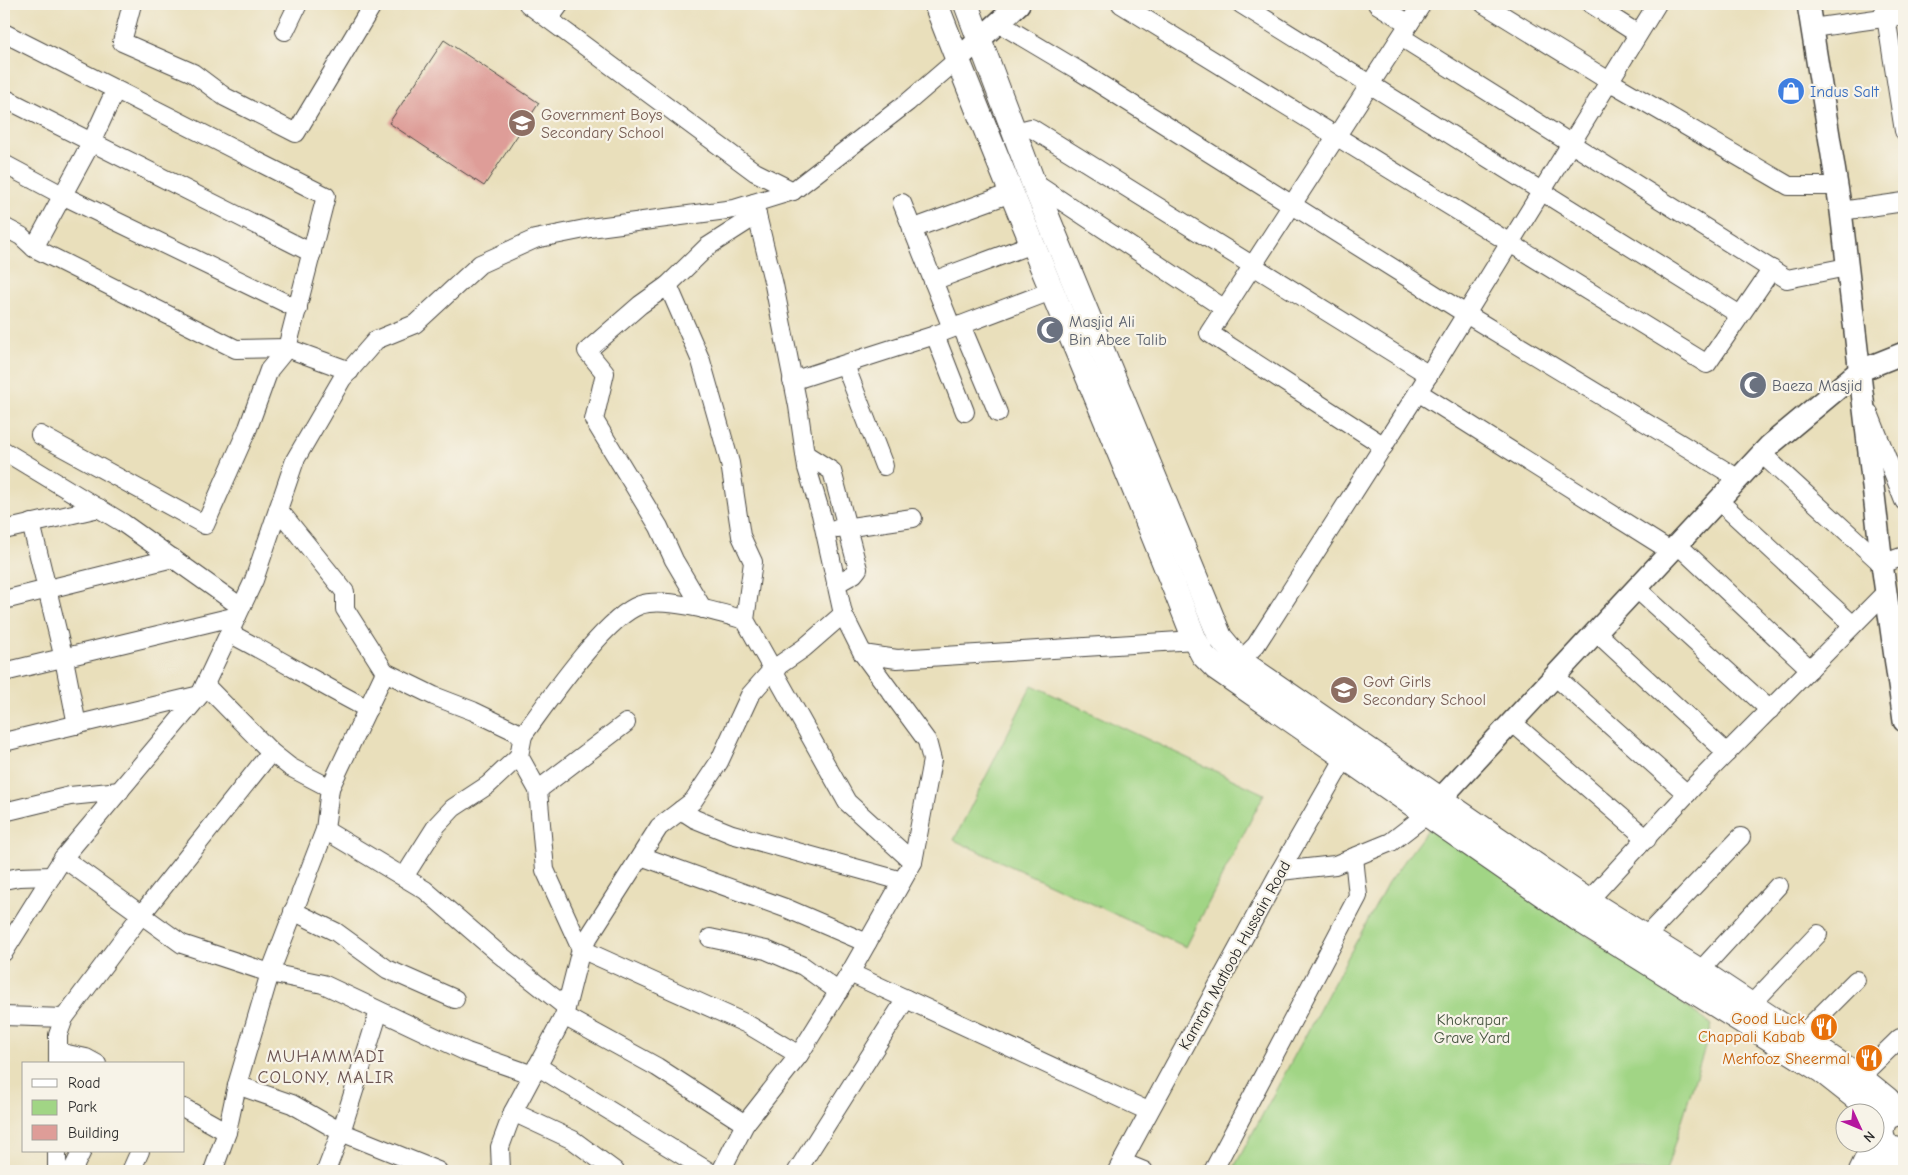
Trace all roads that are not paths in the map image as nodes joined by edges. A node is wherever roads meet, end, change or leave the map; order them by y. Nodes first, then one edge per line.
1 (130, 4) edge
2 (298, 4) edge
3 (373, 4) edge
4 (528, 4) edge
5 (560, 4) edge
6 (936, 4) edge
7 (966, 4) edge
8 (1019, 4) edge
9 (1121, 4) edge
10 (1241, 4) edge
11 (1377, 4) edge
12 (1422, 4) edge
13 (1484, 4) edge
14 (1591, 4) edge
15 (1657, 4) edge
16 (1808, 4) edge
17 (1885, 11) edge
18 (1904, 15) edge
19 (549, 19) junction
20 (997, 22) junction
21 (1812, 28) junction
22 (1405, 30) junction
23 (285, 31) dead end
24 (4, 33) edge
25 (1638, 34) junction
26 (979, 39) junction
27 (958, 60) junction
28 (1609, 80) junction
29 (1371, 84) junction
30 (116, 91) junction
31 (4, 98) edge
32 (1904, 131) edge
33 (1015, 132) junction
34 (1337, 137) junction
35 (91, 143) junction
36 (1571, 143) junction
37 (4, 164) edge
38 (1033, 182) junction
39 (1837, 186) junction
40 (793, 191) junction
41 (1541, 191) junction
42 (1011, 193) junction
43 (62, 195) junction
44 (1904, 202) edge
45 (902, 203) dead end
46 (1294, 205) junction
47 (756, 209) junction
48 (1841, 211) junction
49 (4, 228) edge
50 (912, 229) junction
51 (1510, 243) junction
52 (1032, 244) junction
53 (34, 248) junction
54 (312, 253) junction
55 (1253, 266) junction
56 (1847, 267) junction
57 (1772, 269) junction
58 (933, 280) junction
59 (668, 285) junction
60 (1051, 291) junction
61 (298, 309) junction
62 (1225, 309) junction
63 (1466, 314) junction
64 (1740, 315) junction
65 (957, 327) junction
66 (935, 335) junction
67 (288, 348) junction
68 (1904, 353) edge
69 (845, 365) junction
70 (350, 371) junction
71 (1859, 371) junction
72 (1428, 375) junction
73 (792, 381) junction
74 (1418, 392) junction
75 (1862, 395) junction
76 (965, 412) dead end
77 (998, 413) dead end
78 (40, 435) dead end
79 (1384, 446) junction
80 (1132, 453) junction
81 (805, 454) junction
82 (1762, 454) junction
83 (6, 455) edge
84 (884, 466) dead end
85 (1739, 479) junction
86 (1719, 501) junction
87 (1904, 501) edge
88 (99, 508) junction
89 (278, 509) junction
90 (913, 518) dead end
91 (31, 523) junction
92 (847, 528) junction
93 (4, 530) edge
94 (824, 531) junction
95 (1675, 549) junction
96 (1904, 556) edge
97 (173, 558) junction
98 (1882, 564) junction
99 (836, 584) junction
100 (1637, 589) junction
101 (46, 590) junction
102 (1886, 592) junction
103 (4, 600) edge
104 (703, 609) junction
105 (239, 612) junction
106 (842, 614) junction
107 (745, 620) junction
108 (1853, 625) junction
109 (229, 633) junction
110 (1597, 633) junction
111 (1195, 640) junction
112 (863, 654) junction
113 (64, 659) junction
114 (1240, 660) junction
115 (1810, 669) junction
116 (772, 670) junction
117 (4, 672) edge
118 (385, 672) junction
119 (1556, 677) junction
120 (203, 690) junction
121 (368, 709) junction
122 (1770, 710) junction
123 (1904, 721) edge
124 (626, 722) dead end
125 (1513, 723) junction
126 (77, 725) junction
127 (523, 735) junction
128 (4, 742) edge
129 (1349, 749) junction
130 (271, 752) junction
131 (1728, 752) junction
132 (519, 756) junction
133 (330, 788) junction
134 (538, 790) junction
135 (120, 791) junction
136 (1687, 794) junction
137 (1433, 807) junction
138 (681, 810) junction
139 (4, 812) edge
140 (325, 830) junction
141 (1741, 837) dead end
142 (1647, 839) junction
143 (640, 856) junction
144 (1354, 857) junction
145 (63, 858) junction
146 (912, 862) junction
147 (1280, 871) junction
148 (52, 876) junction
149 (404, 877) junction
150 (4, 880) edge
151 (902, 881) junction
152 (1778, 886) dead end
153 (1588, 901) junction
154 (293, 911) junction
155 (141, 915) junction
156 (1818, 934) dead end
157 (1646, 936) junction
158 (710, 938) dead end
159 (867, 943) junction
160 (581, 949) junction
161 (4, 950) edge
162 (1700, 971) junction
163 (270, 973) junction
164 (850, 973) junction
165 (1856, 980) dead end
166 (839, 992) junction
167 (455, 999) dead end
168 (906, 999) junction
169 (1750, 1006) junction
170 (379, 1011) junction
171 (565, 1012) junction
172 (4, 1016) edge
173 (64, 1018) junction
174 (1799, 1037) junction
175 (1900, 1038) dead end
176 (799, 1056) junction
177 (58, 1058) edge
178 (93, 1062) edge
179 (535, 1070) junction
180 (1860, 1077) junction
181 (237, 1085) junction
182 (185, 1109) edge
183 (1148, 1111) junction
184 (513, 1112) junction
185 (744, 1124) junction
186 (1887, 1129) edge
187 (227, 1132) junction
188 (341, 1132) junction
189 (57, 1152) edge
190 (82, 1152) edge
191 (140, 1152) edge
192 (1120, 1166) edge
193 (219, 1169) edge
194 (434, 1170) edge
195 (57, 1171) edge
196 (72, 1171) edge
197 (131, 1171) edge
198 (326, 1171) edge
199 (501, 1171) edge
200 (614, 1171) edge
201 (708, 1171) edge
202 (720, 1171) edge
203 (797, 1171) edge
204 (1144, 1171) edge
205 (1213, 1171) edge
206 (1861, 1171) edge
207 (1880, 1171) edge

1 - 3 street
2 - 23 street
4 - 19 street
5 - 19 street
6 - 27 main road
7 - 26 main road
8 - 20 street
9 - 34 street
10 - 29 street
11 - 22 street
12 - 22 street
13 - 28 street
14 - 25 street
15 - 25 street
16 - 21 street
17 - 18 street
17 - 21 street
17 - 32 street
19 - 40 street
20 - 26 street
20 - 46 street
21 - 39 street
22 - 29 street
22 - 36 street
24 - 30 street
25 - 28 street
26 - 27 street
26 - 33 main road
27 - 40 street
27 - 42 main road
28 - 36 street
28 - 39 street
29 - 34 street
29 - 41 street
30 - 35 street
30 - 54 street
31 - 35 street
33 - 38 main road
33 - 55 street
34 - 46 street
34 - 51 street
35 - 43 street
35 - 54 street
36 - 41 street
36 - 57 street
37 - 43 street
38 - 62 street
38 - 80 main road
39 - 48 street
40 - 47 street
41 - 51 street
41 - 64 street
42 - 50 street
42 - 52 main road
43 - 53 street
43 - 61 street
44 - 48 street
45 - 50 street
46 - 55 street
46 - 63 street
47 - 59 street
47 - 70 street
47 - 73 street
48 - 56 street
49 - 53 street
50 - 58 street
51 - 63 street
51 - 64 street
52 - 58 street
52 - 60 main road
53 - 67 street
54 - 61 street
55 - 62 street
55 - 72 street
56 - 57 street
56 - 71 street
57 - 64 street
58 - 65 street
59 - 104 street
59 - 107 street
60 - 65 street
60 - 80 main road
61 - 67 street
62 - 79 street
63 - 72 street
63 - 85 street
65 - 66 street
65 - 77 street
66 - 69 street
66 - 76 street
67 - 70 street
67 - 78 street
68 - 71 street
69 - 73 street
69 - 84 street
70 - 89 street
71 - 75 street
71 - 82 street
72 - 74 street
73 - 81 street
74 - 79 street
74 - 95 street
75 - 87 street
75 - 98 street
79 - 114 street
80 - 111 main road
80 - 114 main road
81 - 92 street
81 - 94 street
82 - 85 street
82 - 98 street
83 - 88 street
85 - 86 street
86 - 95 street
86 - 108 street
88 - 91 street
88 - 97 street
89 - 105 street
89 - 118 street
90 - 92 street
91 - 93 street
91 - 101 street
92 - 94 street
92 - 99 street
94 - 99 street
95 - 100 street
95 - 115 street
96 - 98 street
97 - 101 street
97 - 105 street
98 - 102 street
99 - 106 street
100 - 110 street
100 - 122 street
101 - 103 street
101 - 113 street
102 - 108 street
102 - 123 street
104 - 107 street
104 - 127 street
105 - 109 street
105 - 113 street
106 - 112 street
106 - 116 street
107 - 116 street
108 - 115 street
109 - 120 street
109 - 121 street
110 - 119 street
110 - 131 street
111 - 112 street
111 - 129 main road
112 - 146 street
113 - 117 street
113 - 126 street
114 - 129 main road
115 - 122 street
116 - 138 street
116 - 146 street
118 - 121 street
118 - 127 street
119 - 125 street
119 - 136 street
120 - 126 street
120 - 130 street
120 - 135 street
121 - 133 street
122 - 131 street
124 - 134 street
125 - 137 street
125 - 142 street
126 - 128 street
127 - 132 street
129 - 137 main road
129 - 147 street, Kamran Matloob Hussain Road
130 - 133 street
130 - 155 street
131 - 136 street
132 - 134 street
132 - 149 street
133 - 140 street
134 - 160 street
135 - 139 street
135 - 145 street
136 - 142 street
137 - 144 street
137 - 153 main road
137 - 186 main road
138 - 143 street
138 - 151 street
140 - 149 street
140 - 154 street
141 - 157 street
142 - 153 street
143 - 159 street
143 - 160 street
144 - 147 street
144 - 205 street
145 - 148 street
145 - 155 street
146 - 151 street
147 - 183 street, Kamran Matloob Hussain Road
148 - 150 street
148 - 161 street
149 - 171 street
151 - 159 street
152 - 162 street
153 - 157 main road
154 - 163 street
154 - 167 street
155 - 163 street
155 - 173 street
156 - 169 street
157 - 162 main road
158 - 166 street
159 - 164 street
160 - 171 street
160 - 176 street
162 - 169 main road
163 - 170 street
163 - 181 street
164 - 166 street
164 - 168 street
165 - 174 street
166 - 176 street
168 - 183 street
168 - 203 street
169 - 174 main road
170 - 179 street
170 - 188 street
171 - 179 street
171 - 185 street
172 - 173 street
173 - 177 street
174 - 180 main road
175 - 180 street
176 - 185 street
177 - 178 street
179 - 184 street
179 - 201 street
180 - 186 main road
181 - 187 street
181 - 188 street
182 - 187 street
183 - 192 street, Kamran Matloob Hussain Road
184 - 199 street
184 - 200 street
185 - 202 street
186 - 206 main road
186 - 207 main road
187 - 193 street
188 - 194 street
188 - 198 street
189 - 195 street
190 - 196 street
191 - 197 street
192 - 204 street

